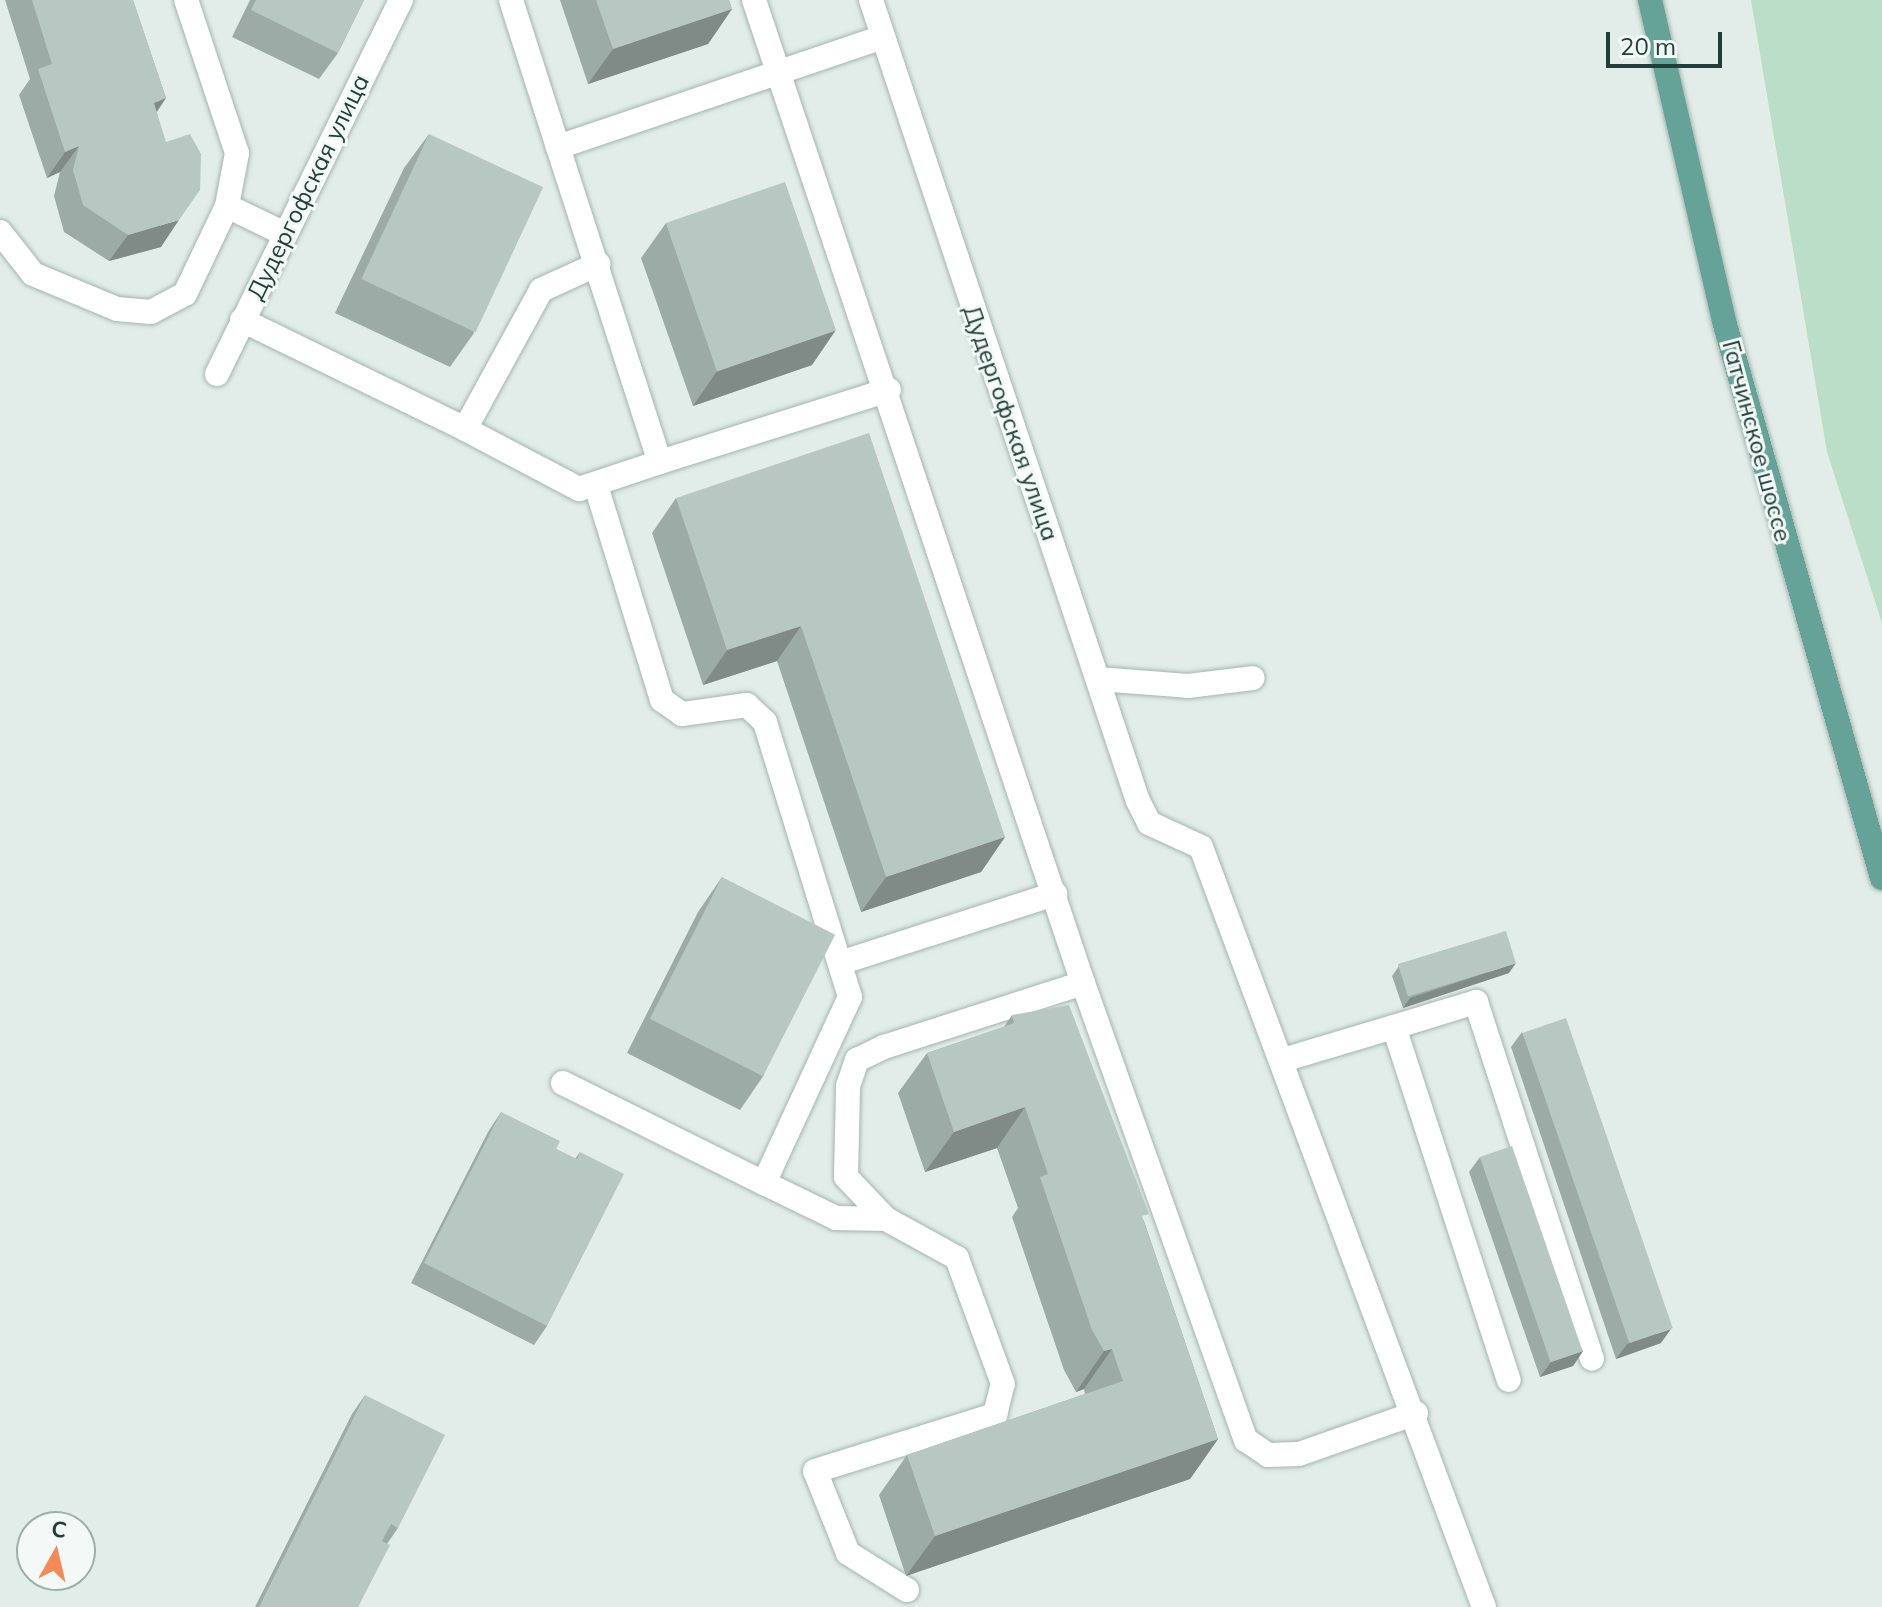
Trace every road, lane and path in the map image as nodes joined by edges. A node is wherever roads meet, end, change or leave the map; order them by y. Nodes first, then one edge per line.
1 (186, 0) edge
2 (401, 0) edge
3 (511, 0) edge
4 (754, 0) edge
5 (871, 0) edge
6 (1650, 0) edge
7 (883, 37) junction
8 (779, 72) junction
9 (558, 147) junction
10 (227, 206) junction
11 (0, 232) edge
12 (285, 234) junction
13 (598, 264) junction
14 (242, 320) junction
15 (217, 374) dead end
16 (889, 390) junction
17 (465, 429) junction
18 (660, 462) junction
19 (596, 485) junction
20 (1253, 678) dead end
21 (1098, 679) junction
22 (1882, 878) edge
23 (1055, 894) junction
24 (843, 962) junction
25 (1083, 983) junction
26 (1394, 1027) junction
27 (1283, 1060) junction
28 (563, 1083) dead end
29 (764, 1183) junction
30 (886, 1219) junction
31 (1592, 1359) dead end
32 (1509, 1380) dead end
33 (1416, 1413) junction
34 (907, 1590) dead end
35 (1484, 1607) edge

1 - 10 lane
2 - 12 lane, Дудергофская улица
3 - 9 lane
4 - 8 lane
5 - 7 lane, Дудергофская улица
6 - 22 main road, Гатчинское шоссе
7 - 8 lane
7 - 21 lane, Дудергофская улица
8 - 9 lane
8 - 16 lane
9 - 13 lane
10 - 11 lane
10 - 12 lane
12 - 14 lane, Дудергофская улица
13 - 17 lane
13 - 18 lane
14 - 15 lane, Дудергофская улица
14 - 17 lane
16 - 18 lane
16 - 23 lane
17 - 19 lane
18 - 19 lane
19 - 24 lane
20 - 21 lane
21 - 27 lane, Дудергофская улица
23 - 24 lane
23 - 25 lane
24 - 29 lane
25 - 30 lane
25 - 33 lane
26 - 27 lane
26 - 31 lane
26 - 32 lane
27 - 33 lane, Дудергофская улица
28 - 29 lane
29 - 30 lane
30 - 34 lane
33 - 35 lane, Дудергофская улица

